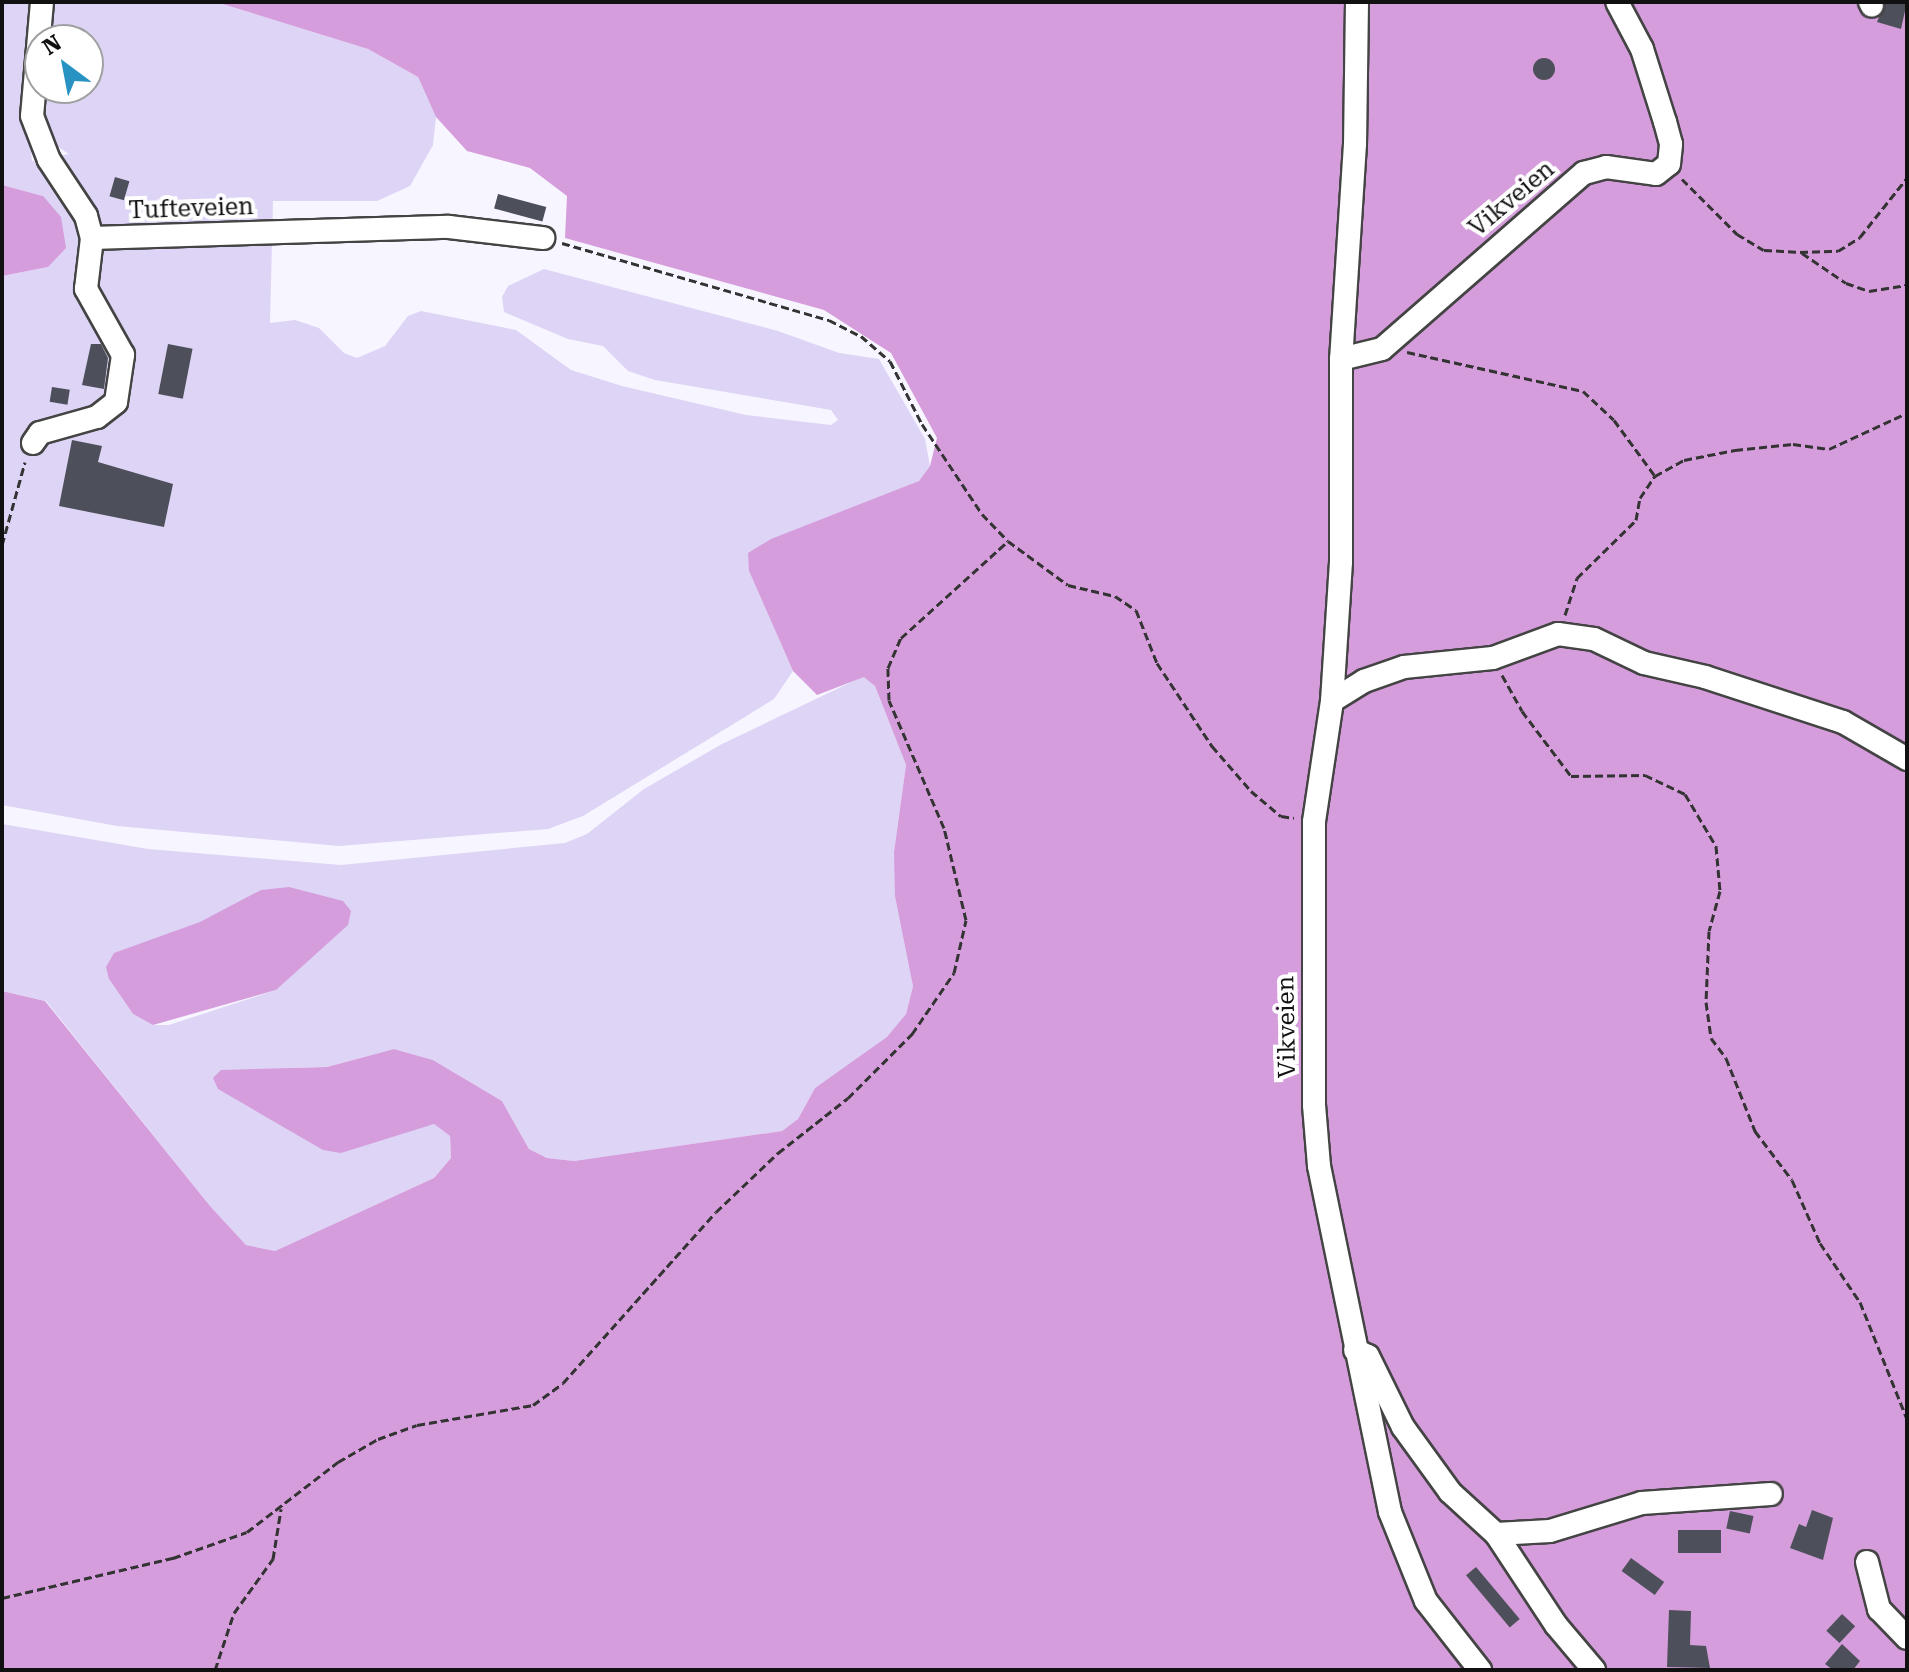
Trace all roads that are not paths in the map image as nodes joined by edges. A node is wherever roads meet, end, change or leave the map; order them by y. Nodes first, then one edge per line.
1 (42, 2) edge
2 (1357, 2) edge
3 (1617, 2) edge
4 (92, 238) junction
5 (543, 238) road end
6 (1341, 359) junction
7 (33, 443) road end
8 (1332, 701) junction
9 (1907, 759) edge
10 (1355, 1350) junction
11 (1771, 1494) dead end
12 (1496, 1534) junction
13 (1867, 1562) dead end
14 (1907, 1638) edge
15 (1480, 1670) edge
16 (1594, 1670) edge

1 - 4 street
2 - 6 street, Vikveien
3 - 6 street, Vikveien
4 - 5 street, Tufteveien
4 - 7 street
6 - 8 street, Vikveien
8 - 9 street
8 - 10 street, Vikveien
10 - 12 street, Vikveien
10 - 15 street, Vikveien
11 - 12 street
12 - 16 street, Vikveien
13 - 14 street

